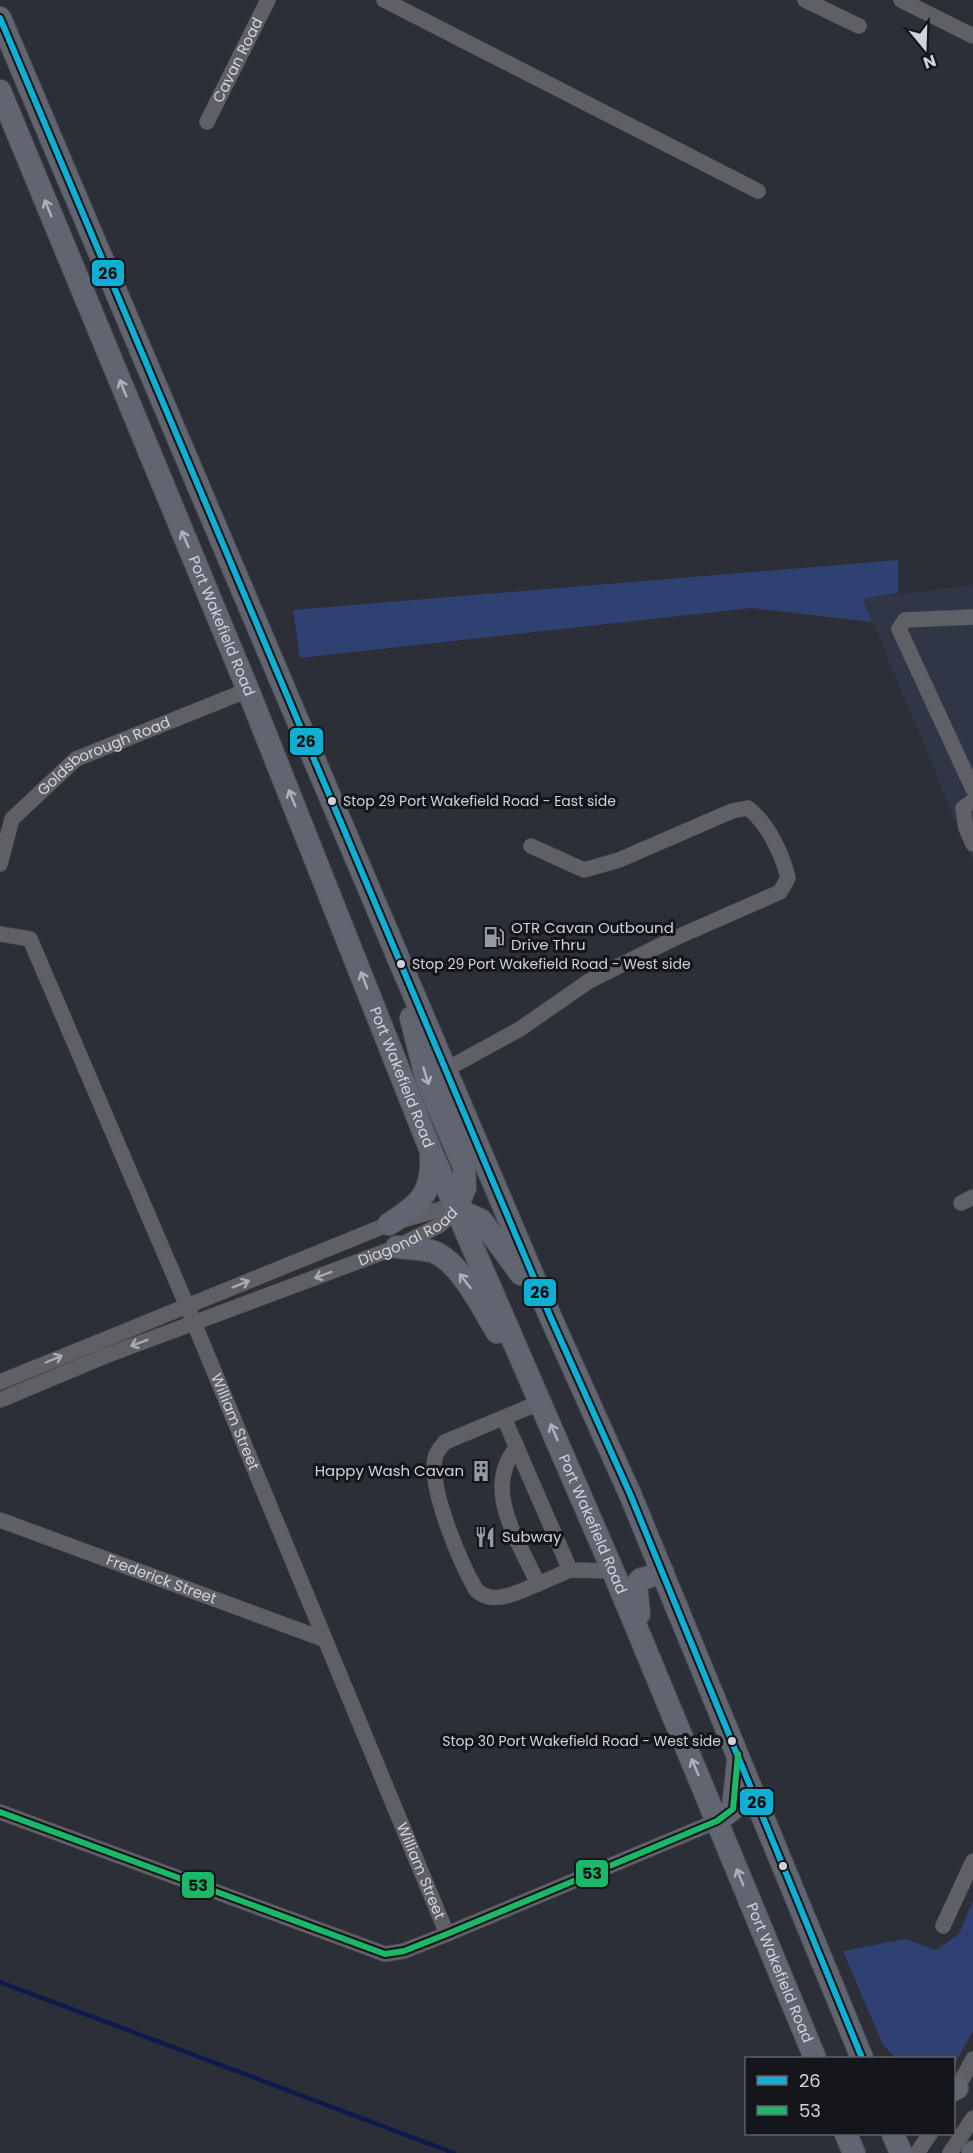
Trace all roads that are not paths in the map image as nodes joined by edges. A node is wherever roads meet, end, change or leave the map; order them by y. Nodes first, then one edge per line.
1 (5, 0) edge
2 (268, 0) edge
3 (384, 0) edge
4 (805, 0) edge
5 (901, 0) edge
6 (0, 18) edge
7 (859, 26) dead end
8 (973, 36) edge
9 (0, 91) edge
10 (40, 115) junction
11 (207, 122) dead end
12 (758, 191) dead end
13 (145, 356) junction
14 (145, 442) junction
15 (973, 617) edge
16 (248, 690) junction
17 (973, 789) edge
18 (973, 801) edge
19 (973, 844) edge
20 (531, 846) dead end
21 (0, 864) edge
22 (0, 934) edge
23 (389, 938) junction
24 (445, 1070) junction
25 (431, 1151) junction
26 (456, 1209) junction
27 (389, 1224) junction
28 (397, 1248) junction
29 (187, 1306) junction
30 (550, 1316) junction
31 (194, 1323) junction
32 (0, 1382) edge
33 (0, 1400) edge
34 (541, 1402) junction
35 (504, 1418) junction
36 (517, 1447) junction
37 (0, 1520) edge
38 (570, 1570) junction
39 (613, 1571) junction
40 (663, 1573) junction
41 (538, 1584) junction
42 (323, 1639) junction
43 (642, 1639) junction
44 (738, 1754) junction
45 (0, 1812) edge
46 (717, 1821) junction
47 (973, 1861) edge
48 (943, 1926) dead end
49 (447, 1934) junction
50 (852, 2034) junction
51 (815, 2057) edge
52 (862, 2057) edge
53 (874, 2057) edge
54 (973, 2059) edge
55 (955, 2090) edge
56 (973, 2118) edge
57 (847, 2135) edge
58 (894, 2135) edge
59 (929, 2135) edge
60 (854, 2153) edge
61 (901, 2153) edge
62 (917, 2153) edge
63 (950, 2153) edge

1 - 10 highway
2 - 11 street, Cavan Road
3 - 12 street
4 - 7 street
5 - 8 street
6 - 10 highway
14 -> 9 highway, Port Wakefield Road
10 - 13 highway
13 - 14 highway
13 - 23 highway
16 -> 14 highway, Port Wakefield Road
15 - 17 street
16 - 21 street, Goldsborough Road
25 -> 16 highway, Port Wakefield Road
18 - 19 street
20 - 24 street
22 - 29 street, William Street
23 - 24 highway
23 -> 26 highway
24 - 30 highway
25 - 26 highway, Port Wakefield Road
25 - 27 highway
26 - 27 street, Diagonal Road
26 - 28 street, Diagonal Road
26 - 30 highway
26 - 34 highway, Port Wakefield Road
29 -> 27 street, Diagonal Road
28 -> 31 street, Diagonal Road
34 -> 28 highway
29 - 31 street, William Street
32 -> 29 street, Diagonal Road
30 - 40 highway
31 -> 33 street, Diagonal Road
31 - 42 street, William Street
34 - 35 street
39 -> 34 highway, Port Wakefield Road
35 - 36 street
35 - 41 street
36 - 38 street
36 - 41 street
37 - 42 street, Frederick Street
38 - 39 street
38 - 41 street
39 - 43 highway, Port Wakefield Road
40 - 43 highway
40 - 44 highway
42 - 49 street, William Street
46 -> 43 highway, Port Wakefield Road
44 - 46 highway
44 - 50 highway
45 - 49 street
46 - 49 street
51 -> 46 highway, Port Wakefield Road
47 - 48 street
50 - 52 highway
50 - 53 highway
54 - 55 street
56 - 63 street
57 - 60 highway
58 - 61 highway
59 - 62 street

